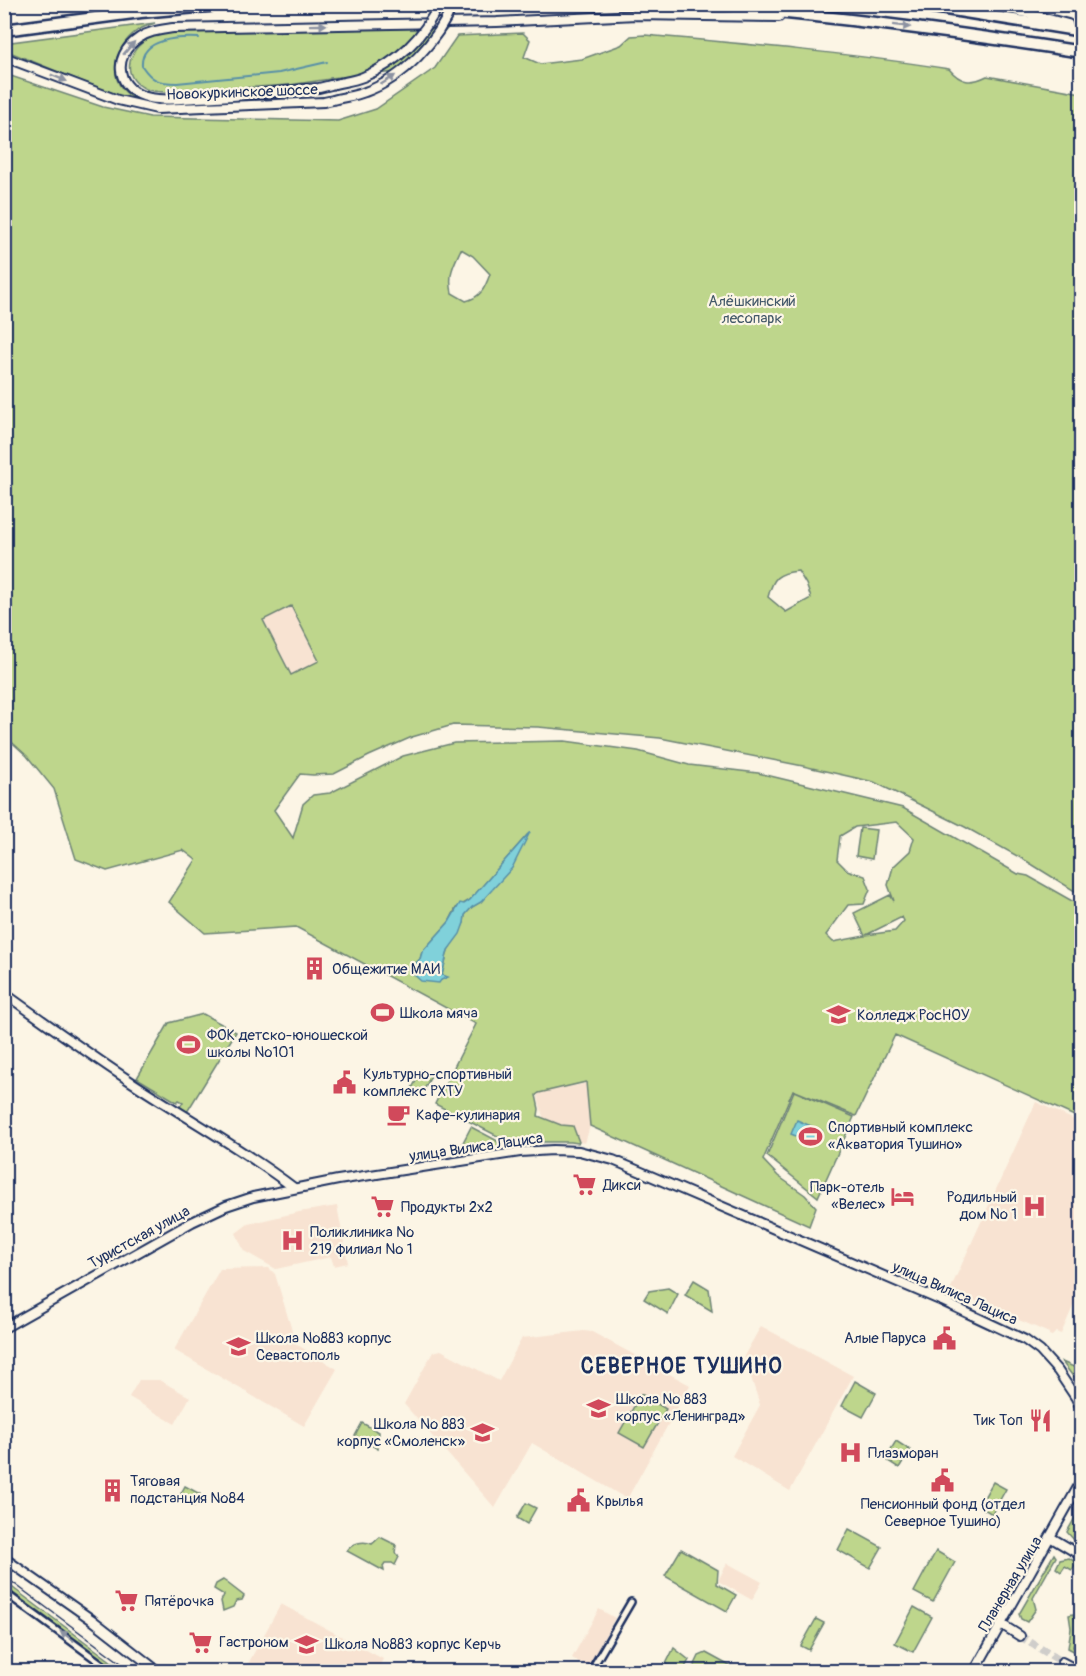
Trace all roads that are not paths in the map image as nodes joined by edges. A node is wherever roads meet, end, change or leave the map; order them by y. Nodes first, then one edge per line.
1 (230, 4) edge
2 (439, 4) edge
3 (453, 4) edge
4 (681, 4) edge
5 (915, 4) edge
6 (991, 4) edge
7 (823, 16) junction
8 (1082, 29) edge
9 (4, 30) edge
10 (1082, 52) edge
11 (4, 57) edge
12 (4, 993) edge
13 (294, 1188) junction
14 (4, 1328) edge
15 (1082, 1411) edge
16 (1082, 1480) edge
17 (1050, 1538) junction
18 (1082, 1556) edge
19 (4, 1557) edge
20 (4, 1592) edge
21 (631, 1602) dead end
22 (1001, 1624) junction
23 (1020, 1636) tunnel mouth
24 (1062, 1662) tunnel mouth
25 (113, 1671) edge
26 (159, 1671) edge
27 (590, 1671) edge
28 (974, 1671) edge
29 (1081, 1671) edge

1 - 9 highway
2 -> 7 main road, Новокуркинское шоссе, bridge
11 -> 3 main road, Новокуркинское шоссе, bridge
4 - 7 highway
5 - 8 highway
6 - 8 main road
7 -> 10 highway
12 - 13 main road
13 - 14 main road, Туристская улица
13 - 15 main road, улица Вилиса Лациса
16 - 17 main road
17 - 18 main road, Планерная улица
17 - 22 main road, Планерная улица
19 - 26 main road
25 -> 20 street
21 - 27 street
22 - 23 main road
22 - 28 main road, Планерная улица
24 - 29 main road

